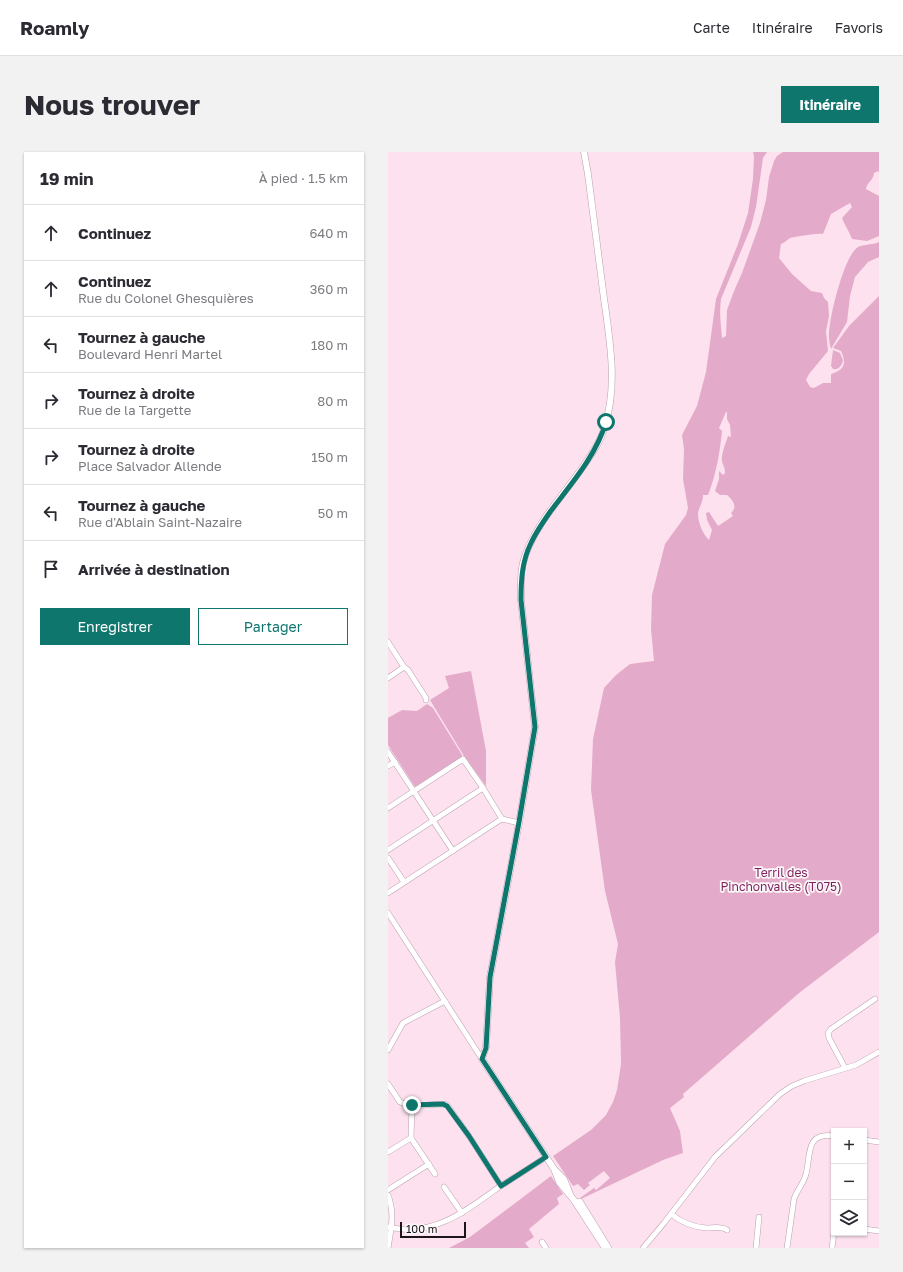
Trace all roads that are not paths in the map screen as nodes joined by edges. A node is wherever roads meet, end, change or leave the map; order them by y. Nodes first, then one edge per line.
1 (584, 152) edge
2 (388, 642) edge
3 (404, 667) junction
4 (388, 678) edge
5 (426, 700) dead end
6 (388, 752) edge
7 (395, 762) junction
8 (388, 766) edge
9 (483, 788) junction
10 (414, 791) junction
11 (388, 808) edge
12 (502, 819) junction
13 (433, 821) junction
14 (519, 822) junction
15 (388, 850) edge
16 (453, 851) junction
17 (388, 858) edge
18 (404, 882) junction
19 (388, 893) edge
20 (388, 913) edge
21 (875, 999) dead end
22 (445, 1001) junction
23 (388, 1050) edge
24 (879, 1052) edge
25 (482, 1059) junction
26 (845, 1068) junction
27 (388, 1084) edge
28 (412, 1105) junction
29 (831, 1136) edge
30 (411, 1138) junction
31 (867, 1140) edge
32 (879, 1142) edge
33 (388, 1152) edge
34 (546, 1157) junction
35 (429, 1164) junction
36 (436, 1174) dead end
37 (444, 1186) dead end
38 (501, 1186) junction
39 (388, 1190) edge
40 (388, 1195) edge
41 (574, 1200) junction
42 (462, 1214) junction
43 (671, 1214) junction
44 (759, 1217) dead end
45 (390, 1228) edge
46 (867, 1229) edge
47 (727, 1230) dead end
48 (879, 1231) edge
49 (834, 1236) edge
50 (542, 1242) dead end
51 (388, 1248) edge
52 (546, 1248) edge
53 (605, 1248) edge
54 (609, 1248) edge
55 (643, 1248) edge
56 (756, 1248) edge
57 (787, 1248) edge
58 (832, 1248) edge

1 - 14 main road
2 - 3 street
3 - 4 street
3 - 5 street
6 - 7 street
7 - 8 street
7 - 10 street
9 - 10 street
9 - 12 street
9 - 13 street
10 - 11 street
10 - 13 street
12 - 14 street
12 - 16 street
13 - 15 street
13 - 16 street
14 - 25 main road
16 - 18 street
17 - 18 street
18 - 19 street
20 - 22 street
21 - 26 street
22 - 23 street
22 - 25 street
24 - 26 street
25 - 34 main road
26 - 43 street
27 - 28 street
28 - 30 street
28 - 38 street
29 - 57 street
30 - 33 street
30 - 35 street
31 - 32 street
34 - 38 street
34 - 41 main road
35 - 36 street
35 - 39 street
37 - 42 street
38 - 42 street
40 - 45 street
41 - 53 main road
41 - 54 street
42 - 45 street
43 - 47 street
43 - 55 street
44 - 56 street
45 - 51 street
46 - 48 street
49 - 58 street
50 - 52 street

